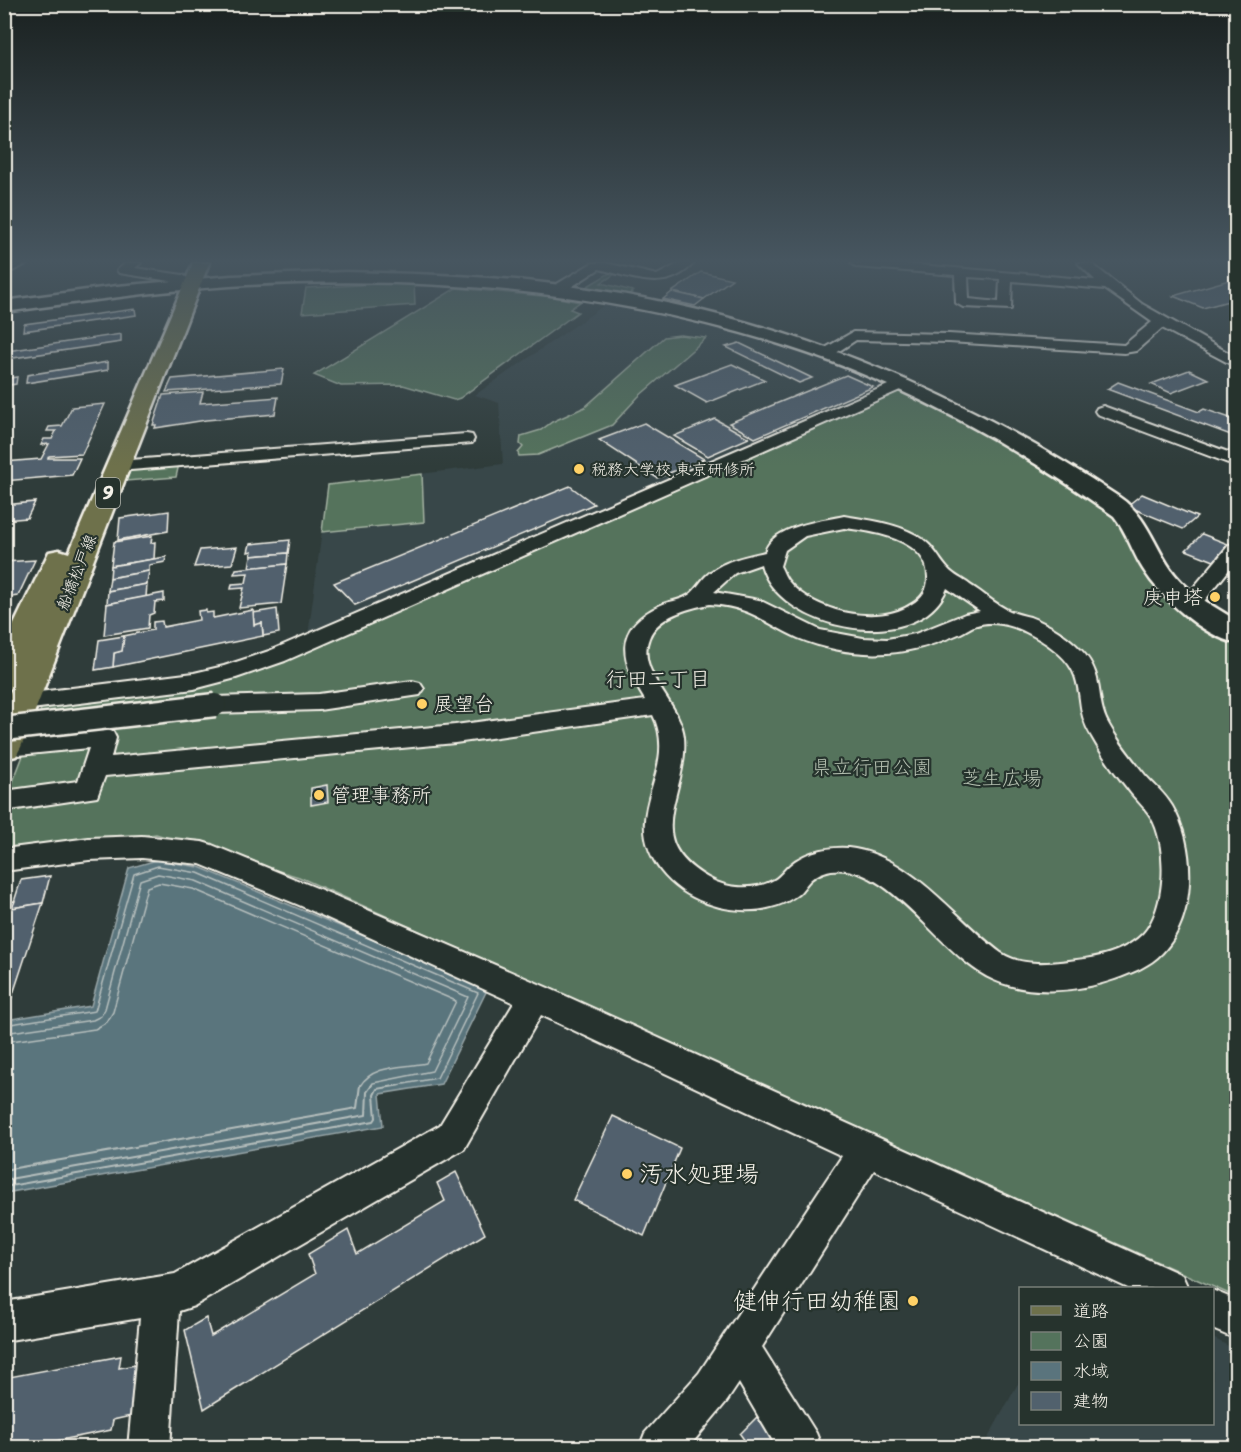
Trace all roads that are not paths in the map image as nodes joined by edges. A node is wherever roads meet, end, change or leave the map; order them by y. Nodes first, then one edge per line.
1 (166, 331) edge
2 (168, 331) edge
3 (749, 331) edge
4 (1151, 331) edge
5 (1175, 331) edge
6 (825, 354) junction
7 (1236, 363) edge
8 (902, 384) junction
9 (1103, 411) dead end
10 (466, 439) dead end
11 (1236, 461) edge
12 (118, 466) junction
13 (1236, 549) edge
14 (772, 556) junction
15 (938, 572) junction
16 (695, 601) junction
17 (1191, 604) junction
18 (1005, 618) junction
19 (1236, 633) edge
20 (412, 689) dead end
21 (14, 691) edge
22 (662, 706) junction
23 (9, 741) edge
24 (95, 768) junction
25 (4, 801) edge
26 (4, 860) edge
27 (534, 997) junction
28 (867, 1149) junction
29 (1167, 1287) edge
30 (162, 1295) junction
31 (1214, 1310) edge
32 (1236, 1320) edge
33 (4, 1322) edge
34 (739, 1346) junction
35 (149, 1448) edge
36 (660, 1448) edge
37 (801, 1448) edge

1 - 21 main road, 船橋松戸線 / 9
2 - 12 main road, 船橋松戸線 / 9
3 - 6 street
4 - 6 street
5 - 7 street
6 - 8 street
8 - 17 street
8 - 21 street
9 - 11 street
10 - 12 street
12 - 21 main road, 船橋松戸線 / 9
13 - 17 street
14 - 15 street
14 - 15 street
14 - 16 street
15 - 18 street
16 - 18 street
16 - 22 street
17 - 19 street
18 - 22 street
20 - 23 street, bridge
21 - 23 main road, 船橋松戸線 / 9
22 - 24 street
23 - 24 street
24 - 25 street
26 - 27 street
27 - 28 street
27 - 30 street
28 - 29 street
28 - 34 street
30 - 33 street
30 - 35 street
31 - 32 street
34 - 36 street
34 - 37 street

